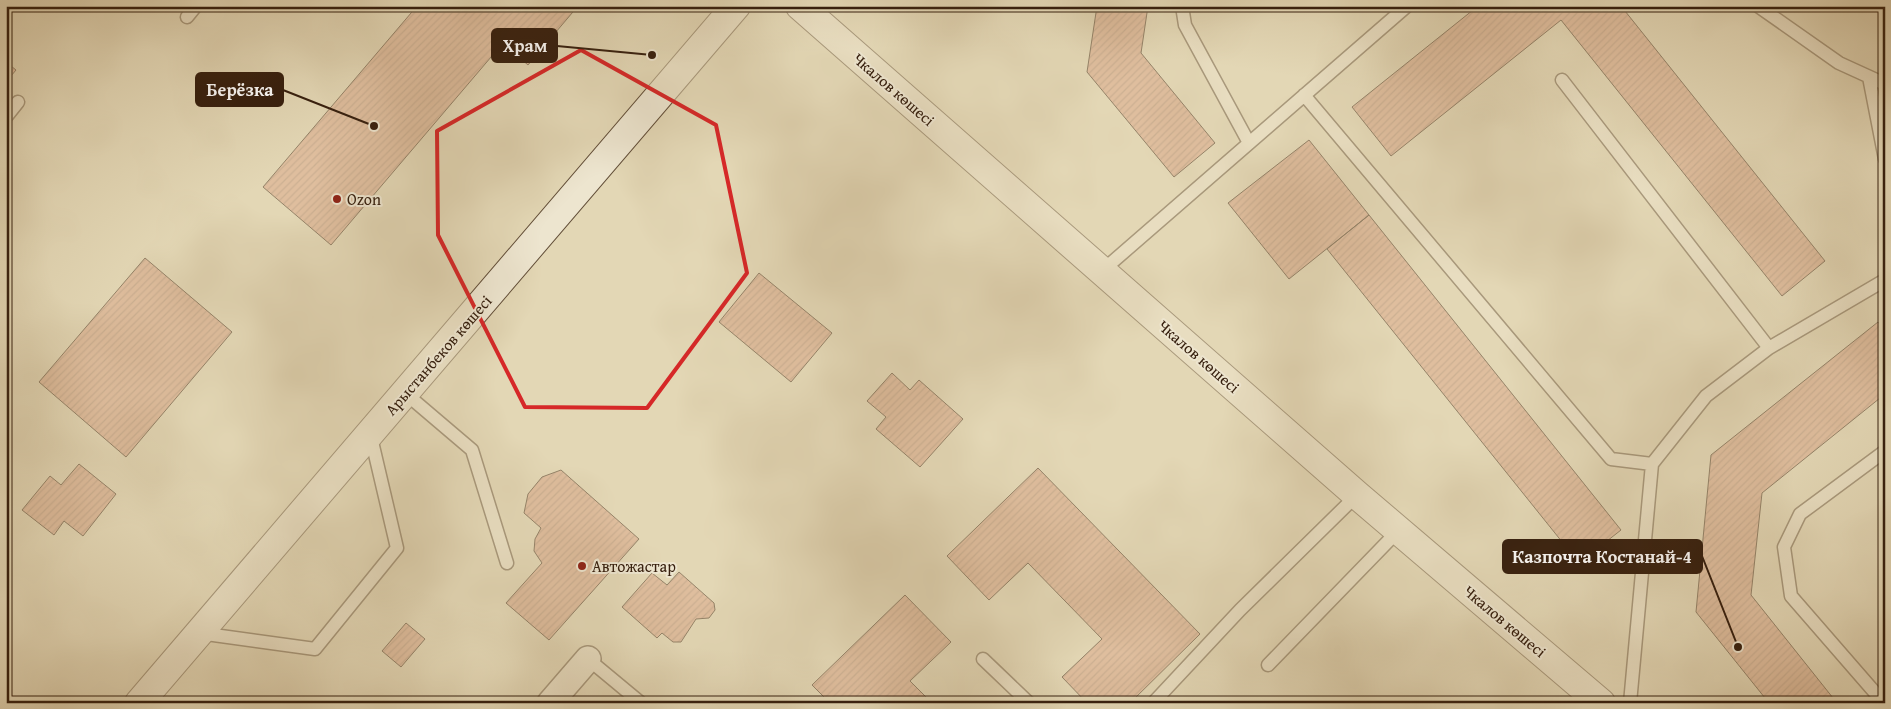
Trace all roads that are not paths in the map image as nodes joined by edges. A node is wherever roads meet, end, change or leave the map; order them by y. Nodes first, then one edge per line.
1 (196, 6) edge
2 (736, 6) edge
3 (800, 6) edge
4 (1182, 6) edge
5 (1407, 6) edge
6 (1758, 6) edge
7 (187, 17) dead end
8 (1868, 76) junction
9 (1562, 80) dead end
10 (1885, 84) edge
11 (1304, 95) junction
12 (18, 102) dead end
13 (6, 117) edge
14 (1249, 143) junction
15 (1885, 159) edge
16 (1102, 271) junction
17 (1885, 280) edge
18 (1770, 348) junction
19 (405, 393) junction
20 (370, 433) junction
21 (1885, 451) edge
22 (1652, 464) junction
23 (1357, 495) junction
24 (1398, 531) junction
25 (507, 563) dead end
26 (199, 633) junction
27 (588, 658) joint
28 (983, 659) dead end
29 (1268, 665) dead end
30 (139, 703) edge
31 (550, 703) edge
32 (641, 703) edge
33 (1029, 703) edge
34 (1153, 703) edge
35 (1601, 703) edge
36 (1630, 703) edge
37 (1884, 703) edge

1 - 7 lane
2 - 19 street, Арыстанбеков көшесі
3 - 16 street, Чкалов көшесі
4 - 14 lane
5 - 11 lane
6 - 8 lane
8 - 10 lane
8 - 15 lane
9 - 18 lane
11 - 14 lane
11 - 22 lane
12 - 13 lane
14 - 16 lane
16 - 23 street, Чкалов көшесі
17 - 18 lane
18 - 22 lane
19 - 20 street, Арыстанбеков көшесі
19 - 25 lane
20 - 26 street, Арыстанбеков көшесі
20 - 26 lane
21 - 37 lane
22 - 36 lane
23 - 24 street, Чкалов көшесі
23 - 34 lane
24 - 29 lane
24 - 35 street, Чкалов көшесі
26 - 30 street, Арыстанбеков көшесі
27 - 31 street
27 - 32 lane
28 - 33 lane

